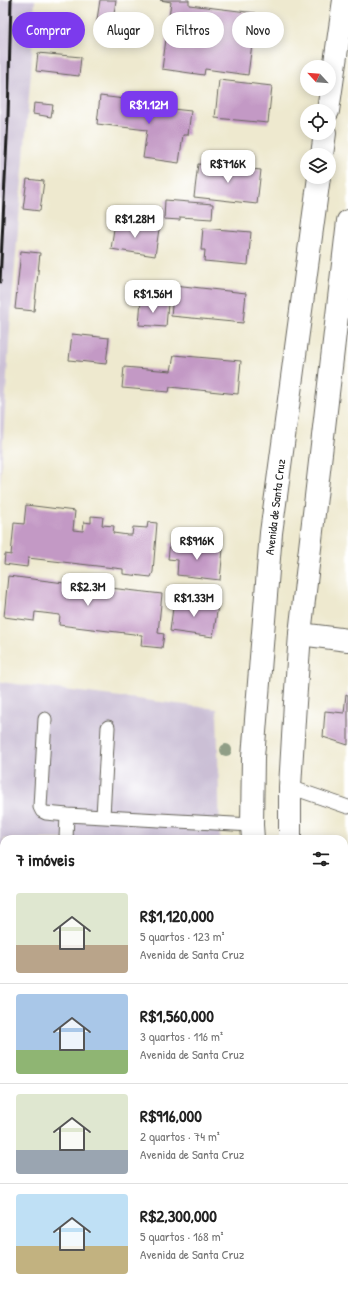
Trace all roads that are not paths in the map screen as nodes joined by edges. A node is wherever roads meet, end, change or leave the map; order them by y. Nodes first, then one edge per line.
1 (344, 0) edge
2 (329, 104) edge
3 (318, 184) edge
4 (348, 221) edge
5 (300, 634) junction
6 (348, 640) edge
7 (46, 719) dead end
8 (108, 727) dead end
9 (290, 787) junction
10 (348, 807) edge
11 (67, 815) junction
12 (103, 816) junction
13 (253, 832) edge
14 (66, 835) edge
15 (290, 835) edge

1 - 2 main road
3 - 13 main road, Avenida de Santa Cruz
4 - 5 main road
5 - 6 main road
5 - 9 main road
7 - 11 lane
8 - 12 lane
9 - 10 lane
9 - 15 main road
11 - 12 lane
11 - 14 lane
12 - 13 lane

